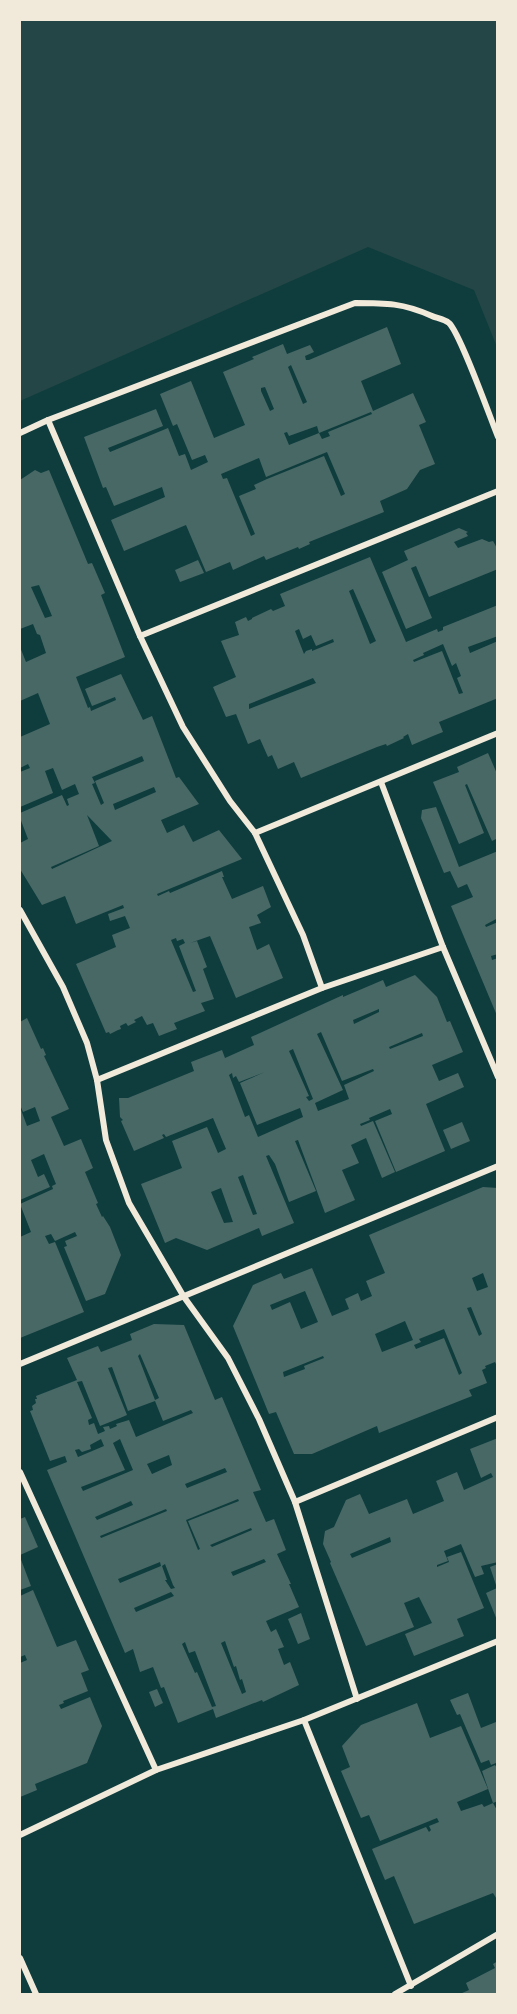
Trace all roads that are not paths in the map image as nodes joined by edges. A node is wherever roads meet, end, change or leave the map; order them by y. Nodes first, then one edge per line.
1 (48, 420) junction
2 (20, 433) edge
3 (498, 437) edge
4 (498, 491) edge
5 (140, 636) junction
6 (498, 733) edge
7 (381, 782) junction
8 (255, 833) junction
9 (20, 910) edge
10 (443, 947) junction
11 (322, 988) junction
12 (498, 1077) edge
13 (97, 1080) junction
14 (498, 1166) edge
15 (184, 1297) junction
16 (20, 1364) edge
17 (498, 1417) edge
18 (20, 1472) edge
19 (295, 1502) junction
20 (498, 1641) edge
21 (357, 1699) junction
22 (304, 1720) junction
23 (156, 1770) junction
24 (20, 1835) edge
25 (498, 1934) edge
26 (20, 1958) edge
27 (411, 1986) junction
28 (36, 1995) edge
29 (395, 1995) edge

1 - 2 street
1 - 3 street
1 - 5 street
4 - 5 street
5 - 8 street
6 - 7 street
7 - 8 street
7 - 10 street
8 - 11 street
9 - 13 street
10 - 11 street
10 - 12 street
11 - 13 street
13 - 15 street
14 - 15 street
15 - 16 street
15 - 19 street
17 - 19 street
18 - 23 street
19 - 21 street
20 - 21 street
21 - 22 street
22 - 23 street
22 - 27 street
23 - 24 street
25 - 27 street
26 - 28 street
27 - 29 street

